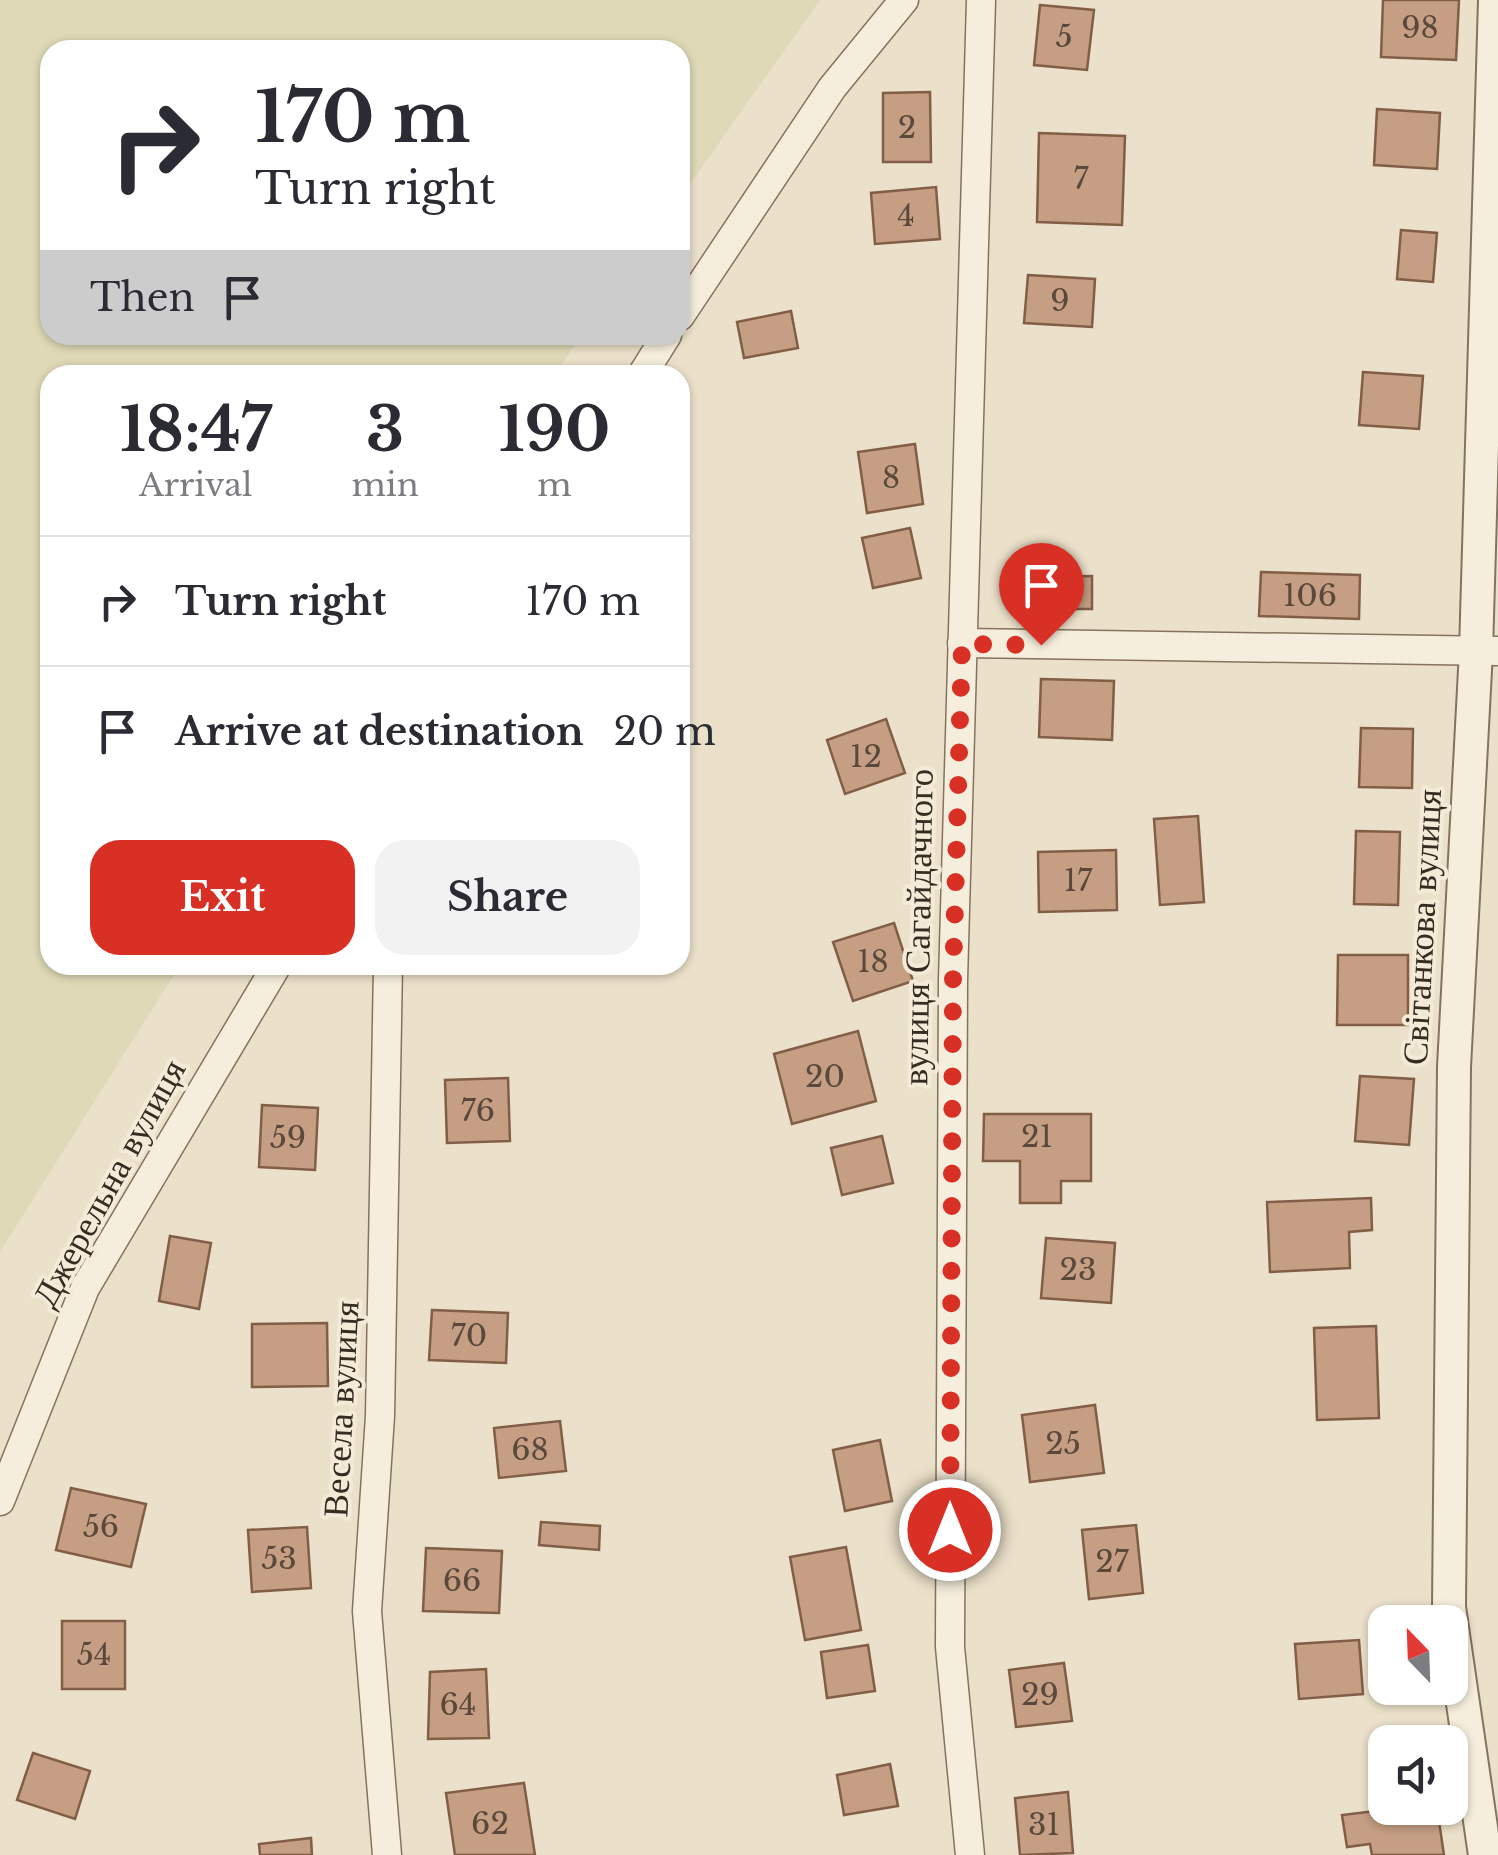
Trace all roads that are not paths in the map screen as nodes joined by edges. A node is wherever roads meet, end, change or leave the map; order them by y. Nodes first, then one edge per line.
1 (904, 0) edge
2 (980, 0) edge
3 (1495, 0) edge
4 (690, 301) edge
5 (962, 644) junction
6 (1487, 651) edge
7 (270, 975) edge
8 (388, 975) edge
9 (0, 1500) edge
10 (387, 1855) edge
11 (970, 1855) edge
12 (1485, 1855) edge

1 - 4 street
2 - 5 street, вулиця Сагайдачного
3 - 6 street, Світанкова вулиця
5 - 6 street
5 - 11 street, вулиця Сагайдачного
6 - 12 street, Світанкова вулиця
7 - 9 street, Джерельна вулиця
8 - 10 street, Весела вулиця

